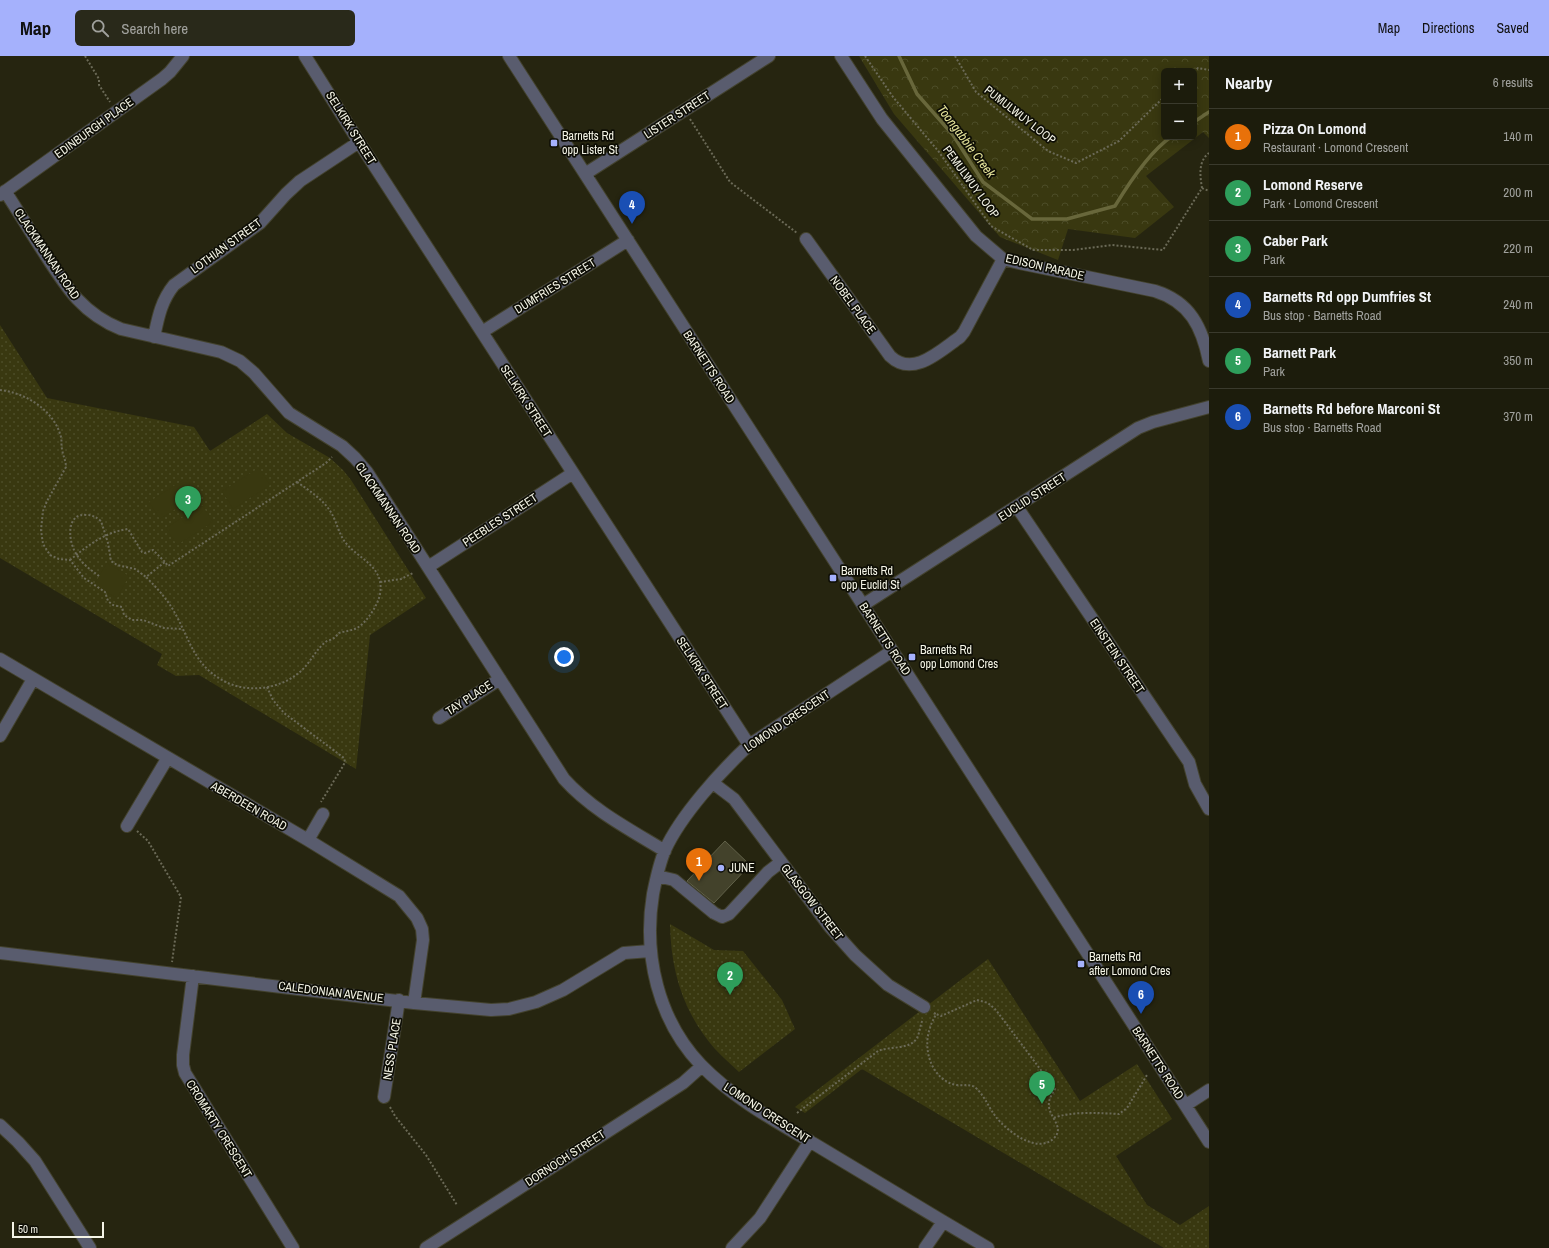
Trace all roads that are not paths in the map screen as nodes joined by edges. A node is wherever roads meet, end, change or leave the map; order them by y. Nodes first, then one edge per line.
1 (183, 56) edge
2 (305, 56) edge
3 (509, 56) edge
4 (769, 56) edge
5 (841, 56) edge
6 (359, 142) junction
7 (586, 174) junction
8 (2, 193) edge
9 (806, 239) dead end
10 (628, 240) junction
11 (1003, 259) junction
12 (482, 332) junction
13 (154, 337) junction
14 (1209, 362) edge
15 (1209, 407) edge
16 (573, 473) junction
17 (1017, 507) junction
18 (428, 567) junction
19 (863, 605) junction
20 (892, 651) junction
21 (0, 659) edge
22 (33, 679) junction
23 (500, 679) junction
24 (439, 718) dead end
25 (0, 736) edge
26 (749, 745) junction
27 (167, 759) junction
28 (713, 783) junction
29 (321, 809) road end
30 (1209, 809) edge
31 (127, 826) dead end
32 (308, 840) junction
33 (665, 851) junction
34 (781, 862) junction
35 (657, 876) junction
36 (650, 950) junction
37 (0, 953) edge
38 (193, 976) junction
39 (399, 1000) junction
40 (414, 1003) junction
41 (926, 1008) road end
42 (702, 1066) junction
43 (1209, 1090) edge
44 (384, 1097) dead end
45 (1186, 1105) junction
46 (0, 1125) edge
47 (810, 1141) junction
48 (1209, 1142) edge
49 (943, 1222) junction
50 (90, 1248) edge
51 (293, 1248) edge
52 (426, 1248) edge
53 (732, 1248) edge
54 (925, 1248) edge
55 (988, 1248) edge

1 - 8 street, EDINBURGH PLACE
2 - 6 street, SELKIRK STREET
3 - 7 street, BARNETTS ROAD
4 - 7 street, LISTER STREET
5 - 11 street, EDISON PARADE
6 - 12 street, SELKIRK STREET
6 - 13 street, LOTHIAN STREET
7 - 10 street, BARNETTS ROAD
8 - 13 street, CLACKMANNAN ROAD
9 - 11 street, NOBEL PLACE
10 - 12 street, DUMFRIES STREET
10 - 19 street, BARNETTS ROAD
11 - 14 street, EDISON PARADE
12 - 16 street, SELKIRK STREET
13 - 18 street, CLACKMANNAN ROAD
15 - 17 street, EUCLID STREET
16 - 18 street, PEEBLES STREET
16 - 26 street, SELKIRK STREET
17 - 19 street, EUCLID STREET
17 - 30 street, EINSTEIN STREET
18 - 23 street, CLACKMANNAN ROAD
19 - 20 street, BARNETTS ROAD
20 - 26 street, LOMOND CRESCENT
20 - 45 street, BARNETTS ROAD
21 - 22 street, ABERDEEN ROAD
22 - 25 street
22 - 27 street, ABERDEEN ROAD
23 - 24 street, TAY PLACE
23 - 33 street, CLACKMANNAN ROAD
26 - 28 street, LOMOND CRESCENT
27 - 31 street
27 - 32 street, ABERDEEN ROAD
28 - 33 street, LOMOND CRESCENT
28 - 34 street, GLASGOW STREET
29 - 32 street
32 - 40 street, ABERDEEN ROAD
33 - 35 street, LOMOND CRESCENT
34 - 35 street
34 - 41 street, GLASGOW STREET
35 - 36 street, LOMOND CRESCENT
36 - 40 street, CALEDONIAN AVENUE
36 - 42 street, LOMOND CRESCENT
37 - 38 street, CALEDONIAN AVENUE
38 - 39 street, CALEDONIAN AVENUE
38 - 51 street, CROMARTY CRESCENT
39 - 40 street, CALEDONIAN AVENUE
39 - 44 street, NESS PLACE
42 - 47 street, LOMOND CRESCENT
42 - 52 street, DORNOCH STREET
43 - 45 street
45 - 48 street, BARNETTS ROAD
46 - 50 street
47 - 49 street, LOMOND CRESCENT
47 - 53 street
49 - 54 street
49 - 55 street, LOMOND CRESCENT

